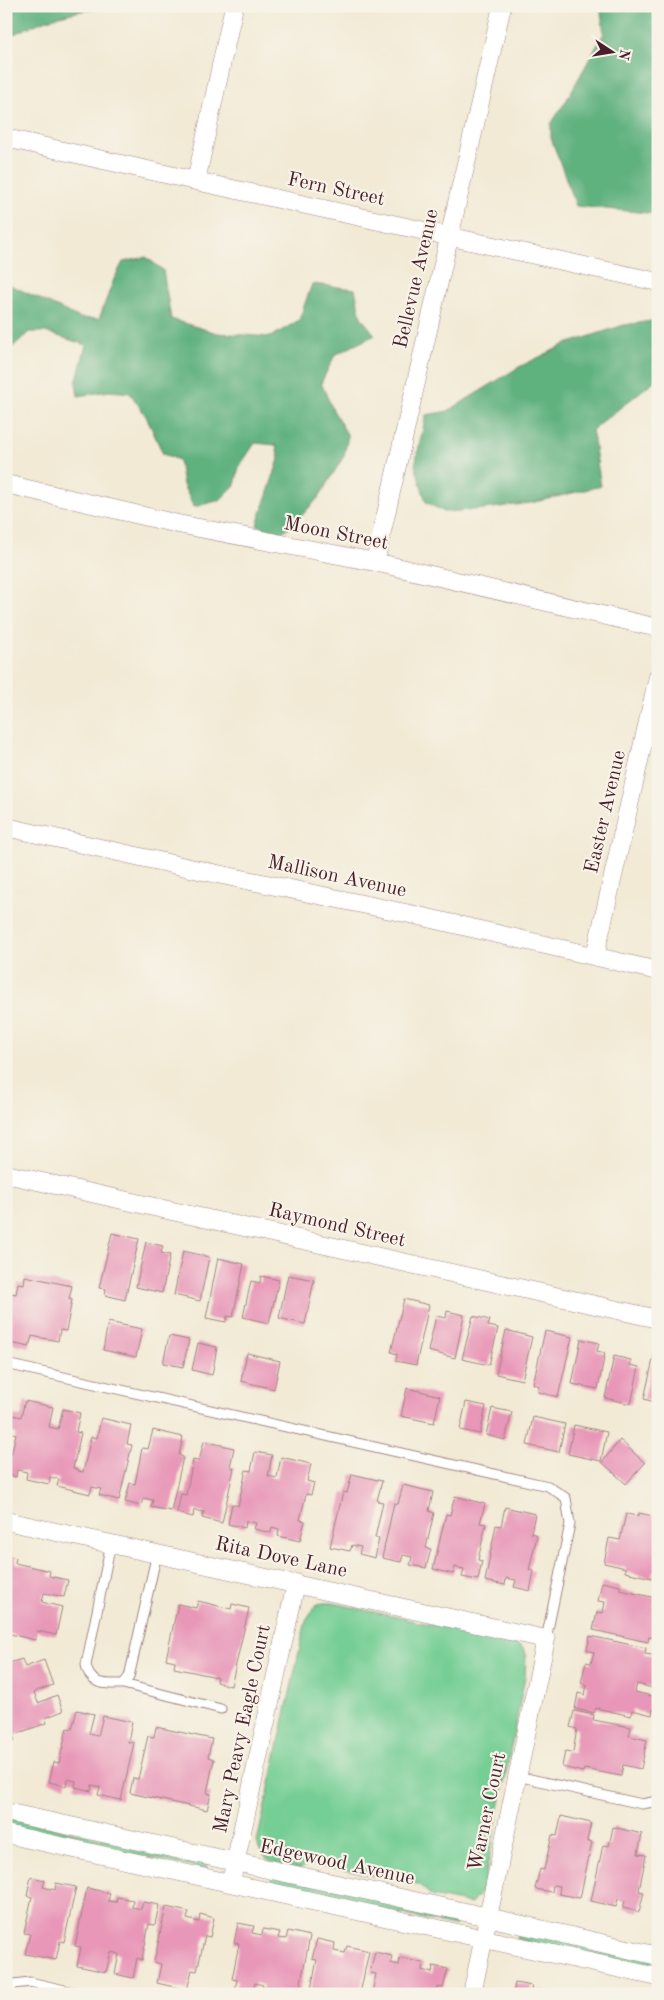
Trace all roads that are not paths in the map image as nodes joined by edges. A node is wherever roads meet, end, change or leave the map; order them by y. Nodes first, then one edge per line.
1 (234, 6) edge
2 (502, 6) edge
3 (6, 138) edge
4 (196, 182) junction
5 (448, 236) junction
6 (658, 282) edge
7 (6, 484) edge
8 (375, 562) junction
9 (658, 628) edge
10 (658, 677) edge
11 (6, 827) edge
12 (595, 956) junction
13 (658, 971) edge
14 (6, 1174) edge
15 (658, 1319) edge
16 (6, 1364) edge
17 (6, 1521) edge
18 (111, 1543) junction
19 (157, 1553) junction
20 (296, 1583) junction
21 (546, 1638) junction
22 (123, 1684) junction
23 (220, 1709) dead end
24 (517, 1776) junction
25 (658, 1801) edge
26 (6, 1812) edge
27 (6, 1834) edge
28 (236, 1862) junction
29 (231, 1883) junction
30 (488, 1917) junction
31 (483, 1940) junction
32 (658, 1956) edge
33 (658, 1977) edge
34 (8, 1994) edge
35 (82, 1994) edge
36 (472, 1994) edge

1 - 4 street
2 - 5 street, Bellevue Avenue
3 - 4 street, Fern Street
4 - 5 street, Fern Street
5 - 6 street, Fern Street
5 - 8 street, Bellevue Avenue
7 - 8 street, Moon Street
8 - 9 street, Moon Street
10 - 12 street, Easter Avenue
11 - 12 street, Mallison Avenue
12 - 13 street, Mallison Avenue
14 - 15 street, Raymond Street
16 - 21 lane
17 - 18 street, Rita Dove Lane
18 - 19 street, Rita Dove Lane
18 - 22 lane
19 - 20 street, Rita Dove Lane
19 - 22 lane
20 - 21 street, Rita Dove Lane
20 - 28 street, Mary Peavy Eagle Court
21 - 24 street, Warner Court
22 - 23 lane
24 - 25 lane
24 - 30 street, Warner Court
26 - 28 street, Edgewood Avenue
27 - 29 street
28 - 29 street, Mary Peavy Eagle Court
28 - 30 street, Edgewood Avenue
29 - 31 street
30 - 31 street, Warner Court
30 - 32 street, Edgewood Avenue
31 - 33 street
31 - 36 street, Warner Court
34 - 35 lane

